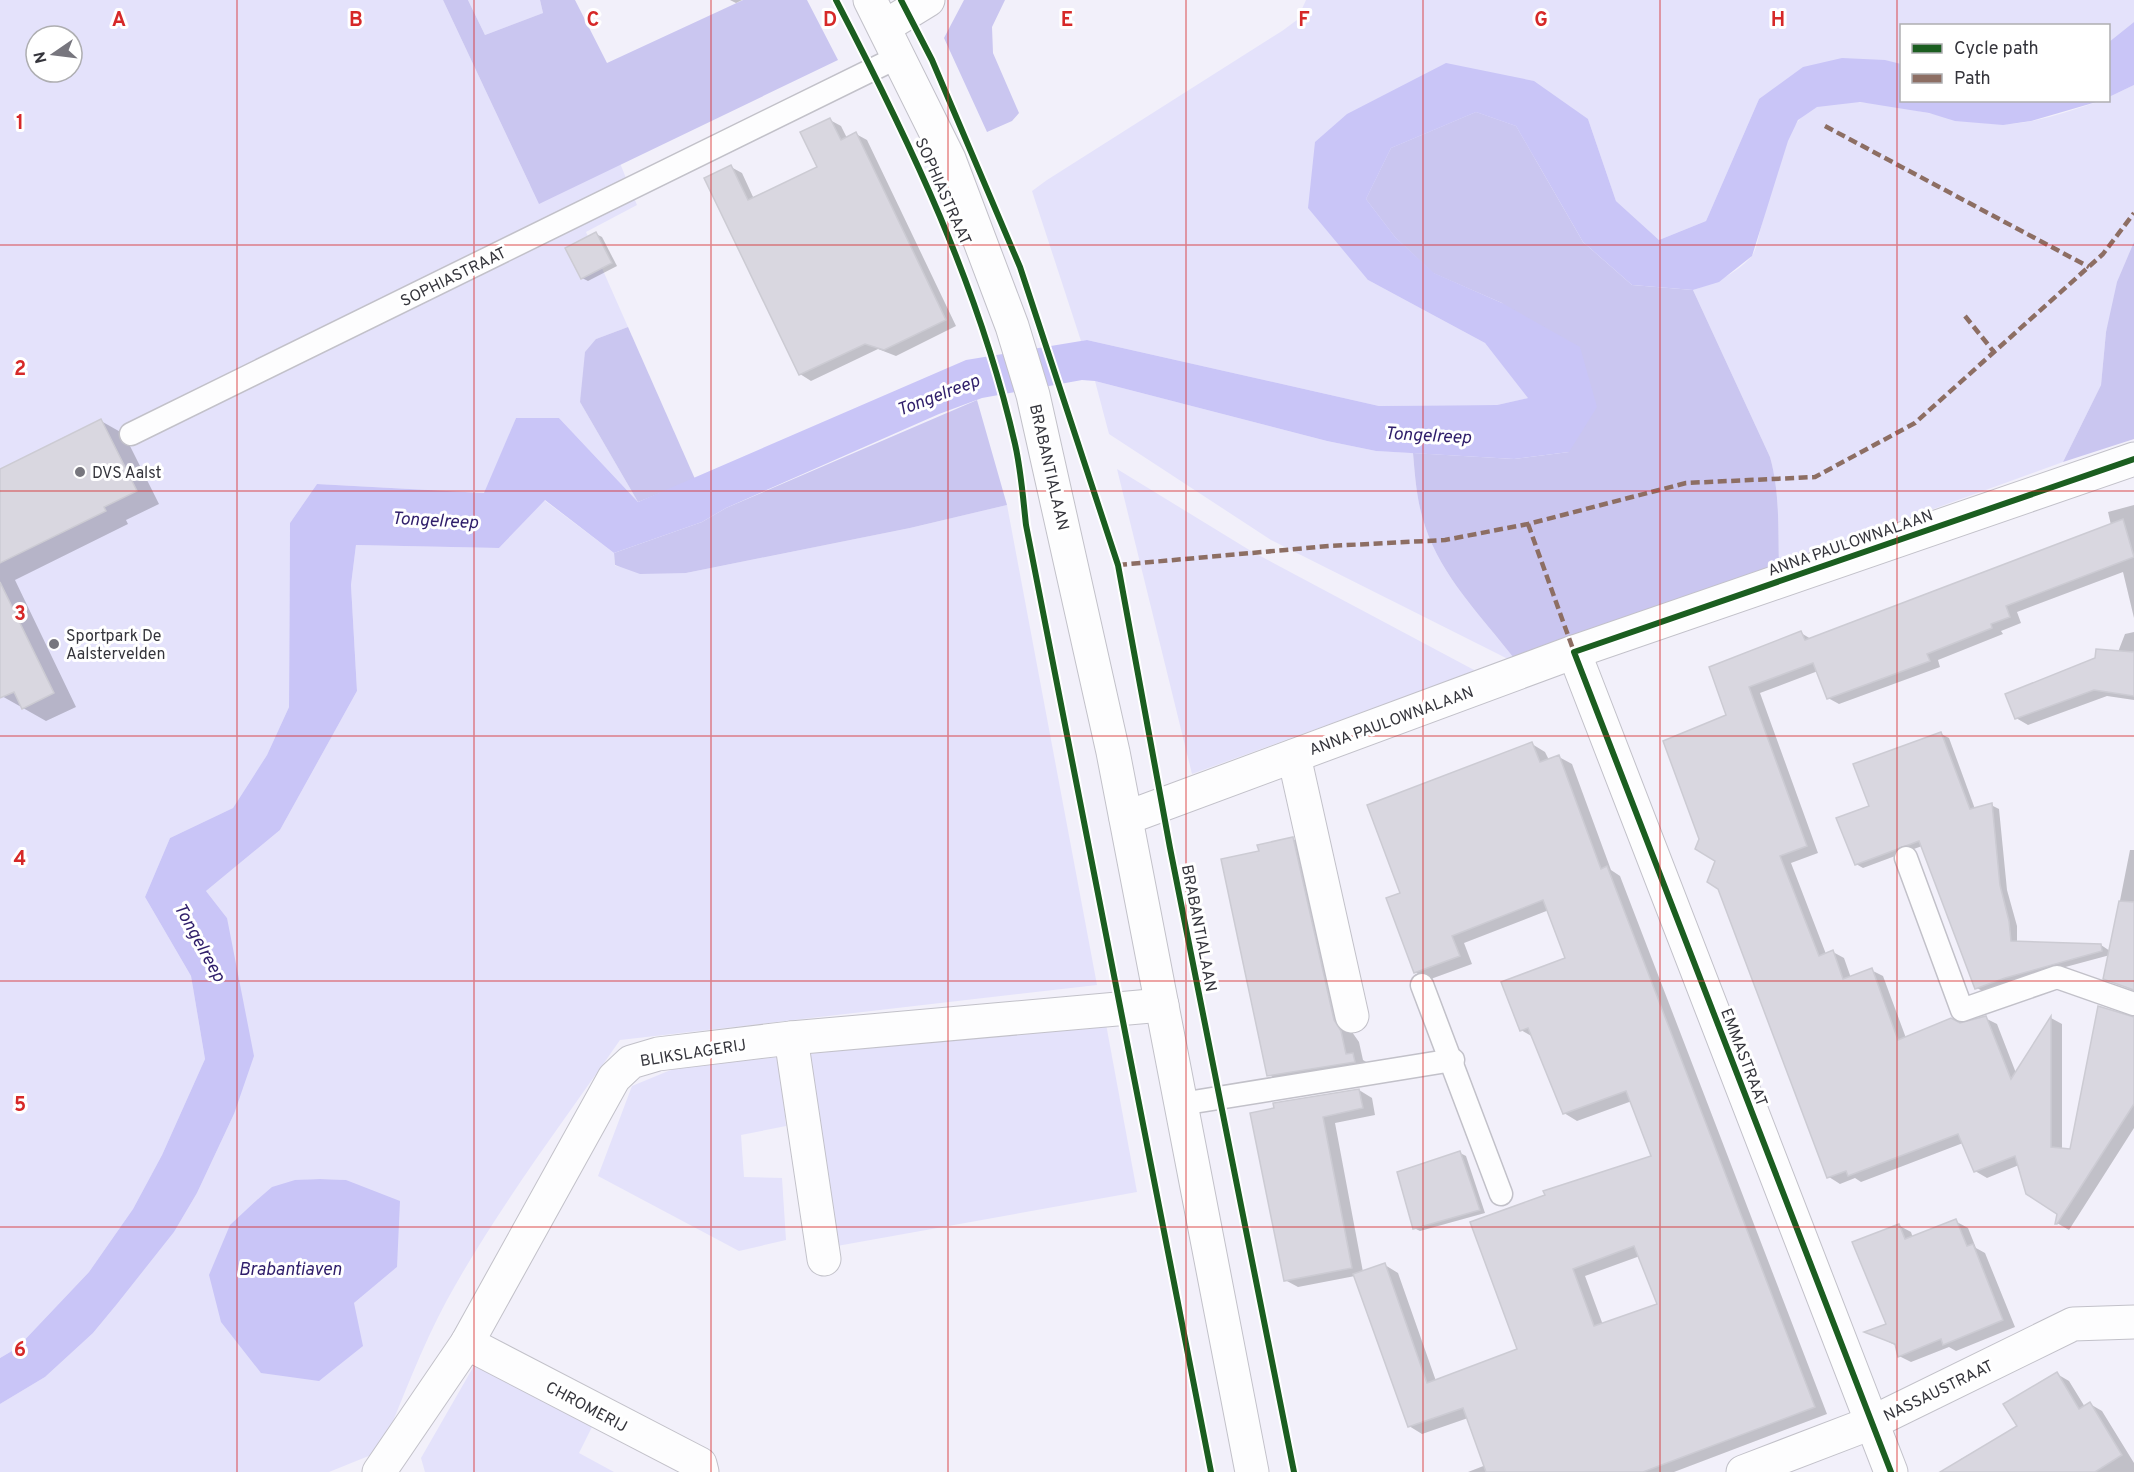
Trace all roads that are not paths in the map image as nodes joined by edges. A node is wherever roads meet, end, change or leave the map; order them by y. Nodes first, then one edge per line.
1 (928, 0) edge
2 (877, 13) edge
3 (898, 57) junction
4 (1033, 395) joint
5 (131, 434) dead end
6 (2134, 459) edge
7 (1574, 652) junction
8 (1294, 756) junction
9 (1126, 818) junction
10 (1906, 858) dead end
11 (1422, 985) dead end
12 (2134, 1004) edge
13 (1162, 1005) junction
14 (1352, 1016) dead end
15 (791, 1038) junction
16 (1453, 1060) junction
17 (1181, 1104) junction
18 (1502, 1194) dead end
19 (824, 1259) dead end
20 (2134, 1322) edge
21 (467, 1342) junction
22 (1871, 1423) junction
23 (381, 1471) edge
24 (702, 1472) edge
25 (1252, 1472) edge
26 (1743, 1472) edge
27 (1891, 1472) edge

1 - 2 street
2 - 3 street, SOPHIASTRAAT
3 - 4 street, SOPHIASTRAAT
3 - 5 lane, SOPHIASTRAAT
4 - 9 street, BRABANTIALAAN
6 - 7 street, ANNA PAULOWNALAAN
7 - 8 street, ANNA PAULOWNALAAN
7 - 22 street, EMMASTRAAT
8 - 9 street, ANNA PAULOWNALAAN
8 - 14 street, ANNA PAULOWNALAAN
9 - 13 street, BRABANTIALAAN
10 - 12 lane
11 - 16 lane
13 - 15 street, BLIKSLAGERIJ
13 - 17 street, BRABANTIALAAN
15 - 19 street
15 - 21 street, BLIKSLAGERIJ
16 - 17 lane
16 - 18 lane
17 - 25 street, BRABANTIALAAN
20 - 22 street, NASSAUSTRAAT
21 - 23 street, BLIKSLAGERIJ
21 - 24 street, CHROMERIJ
22 - 26 street, NASSAUSTRAAT
22 - 27 street, EMMASTRAAT

